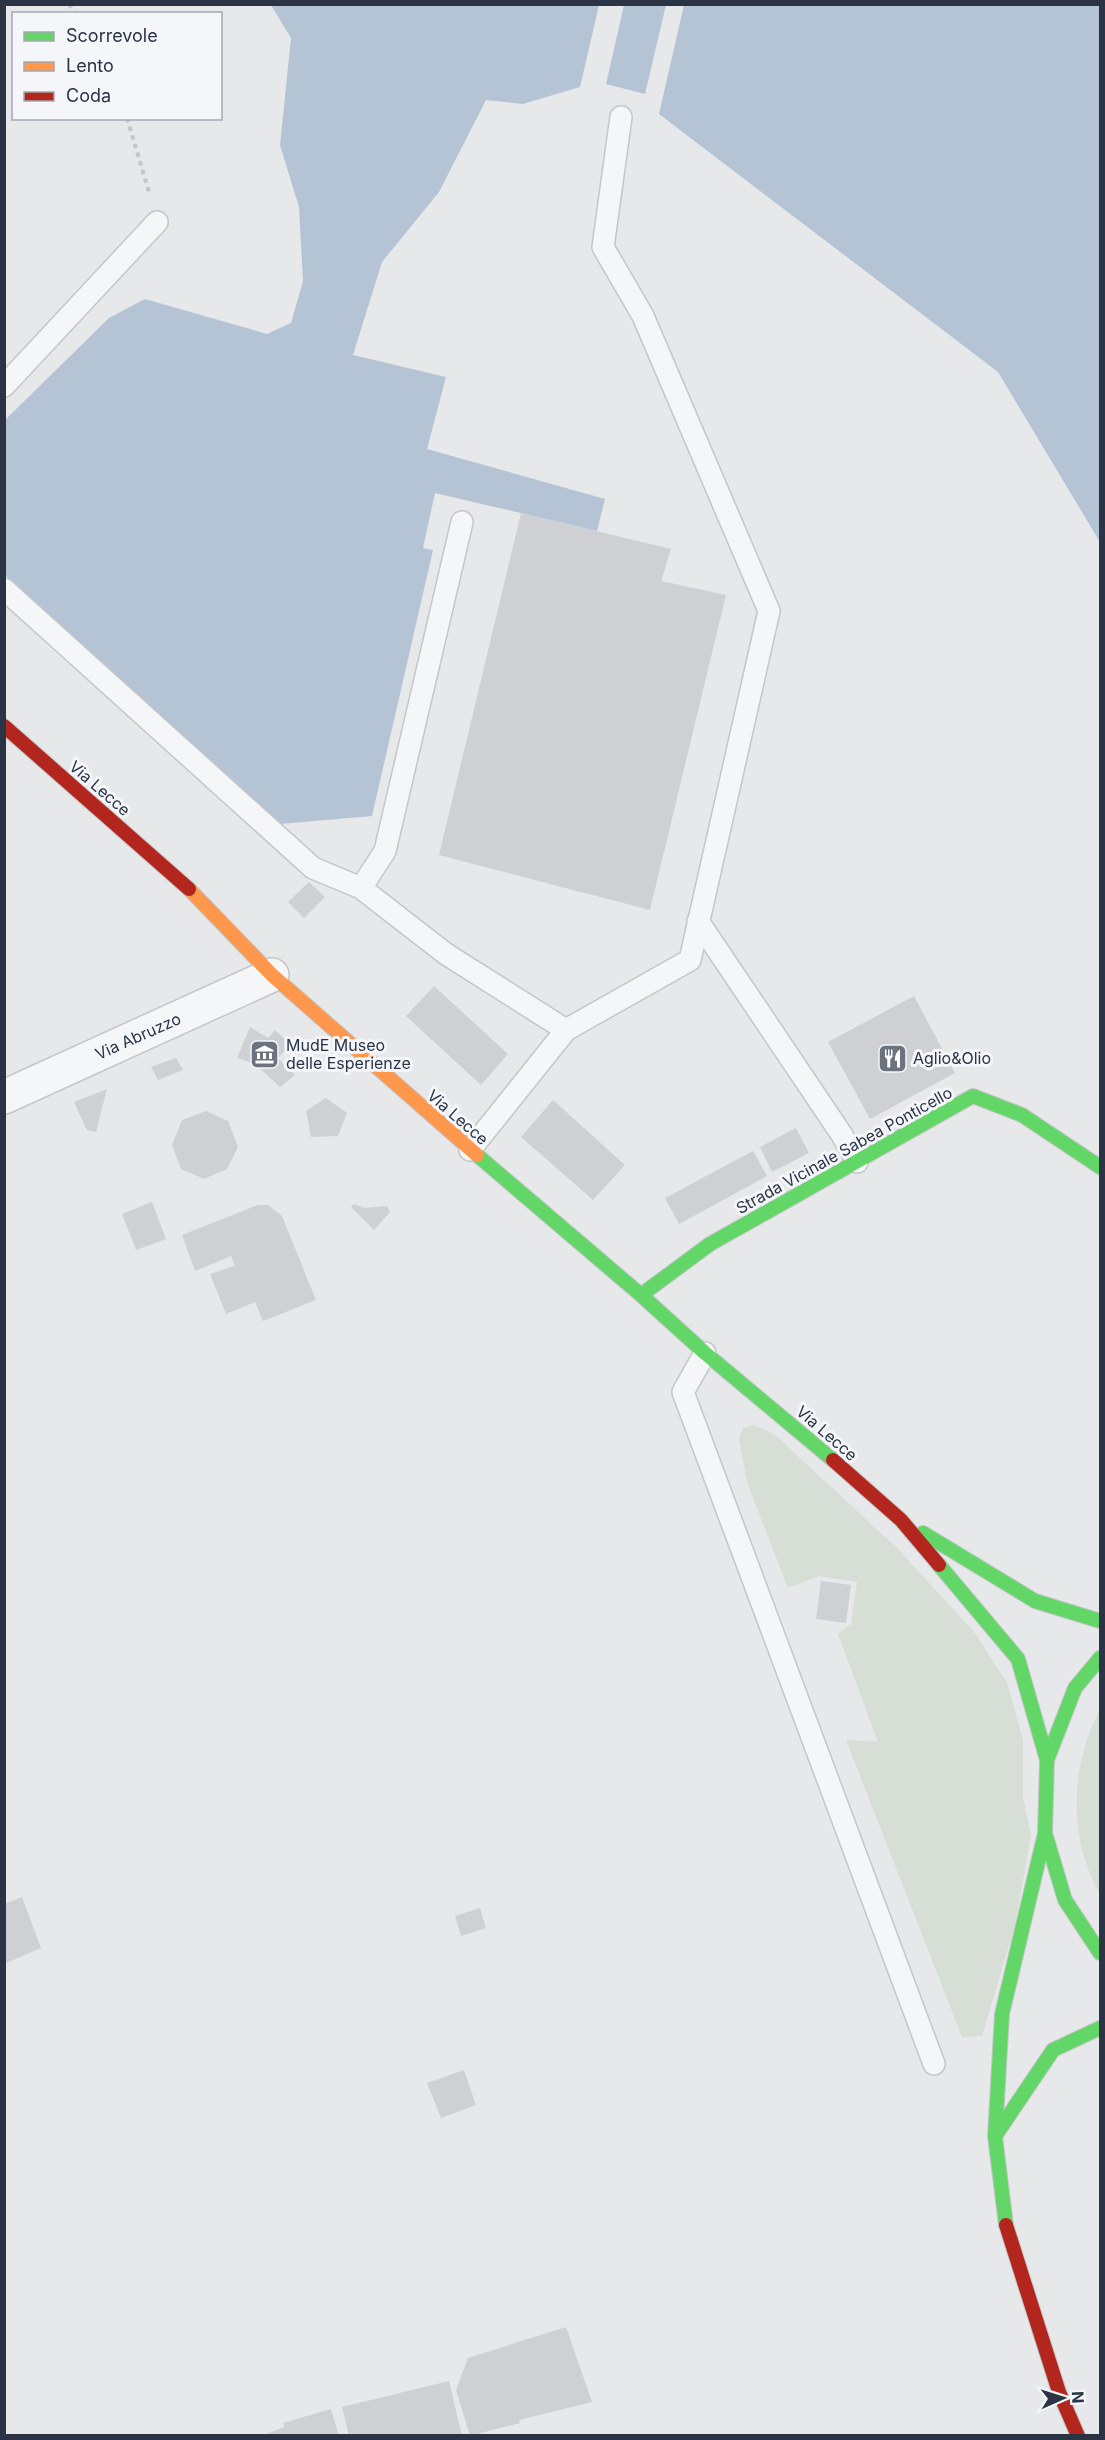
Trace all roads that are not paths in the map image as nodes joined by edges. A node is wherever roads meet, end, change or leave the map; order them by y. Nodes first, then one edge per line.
1 (621, 117) dead end
2 (157, 222) road end
3 (4, 386) edge
4 (462, 522) dead end
5 (4, 589) edge
6 (4, 726) edge
7 (361, 888) junction
8 (698, 921) junction
9 (272, 975) junction
10 (566, 1030) junction
11 (4, 1097) edge
12 (471, 1150) junction
13 (857, 1162) junction
14 (1101, 1167) edge
15 (641, 1295) junction
16 (705, 1353) junction
17 (901, 1520) junction
18 (1101, 1621) edge
19 (1101, 1658) edge
20 (1047, 1760) junction
21 (1045, 1833) junction
22 (1101, 1953) edge
23 (1101, 2028) edge
24 (934, 2064) dead end
25 (995, 2136) junction
26 (1078, 2436) edge

1 - 8 lane
2 - 3 lane
4 - 7 lane
5 - 7 lane
6 - 9 main road, Via Lecce
7 - 10 lane
8 - 10 lane
8 - 13 lane
9 - 11 street, Via Abruzzo
9 - 12 main road, Via Lecce
10 - 12 lane
12 - 15 main road, Via Lecce
13 - 14 main road, Strada Vicinale Sabea Ponticello
13 - 15 main road, Strada Vicinale Sabea Ponticello
15 - 16 main road, Via Lecce
16 - 17 main road, Via Lecce
16 - 24 lane
17 - 18 main road, Via Lecce
17 - 20 main road, Via Lecce
19 - 20 main road
20 - 21 main road
21 - 22 main road
21 - 25 main road
23 - 25 main road
25 - 26 main road

